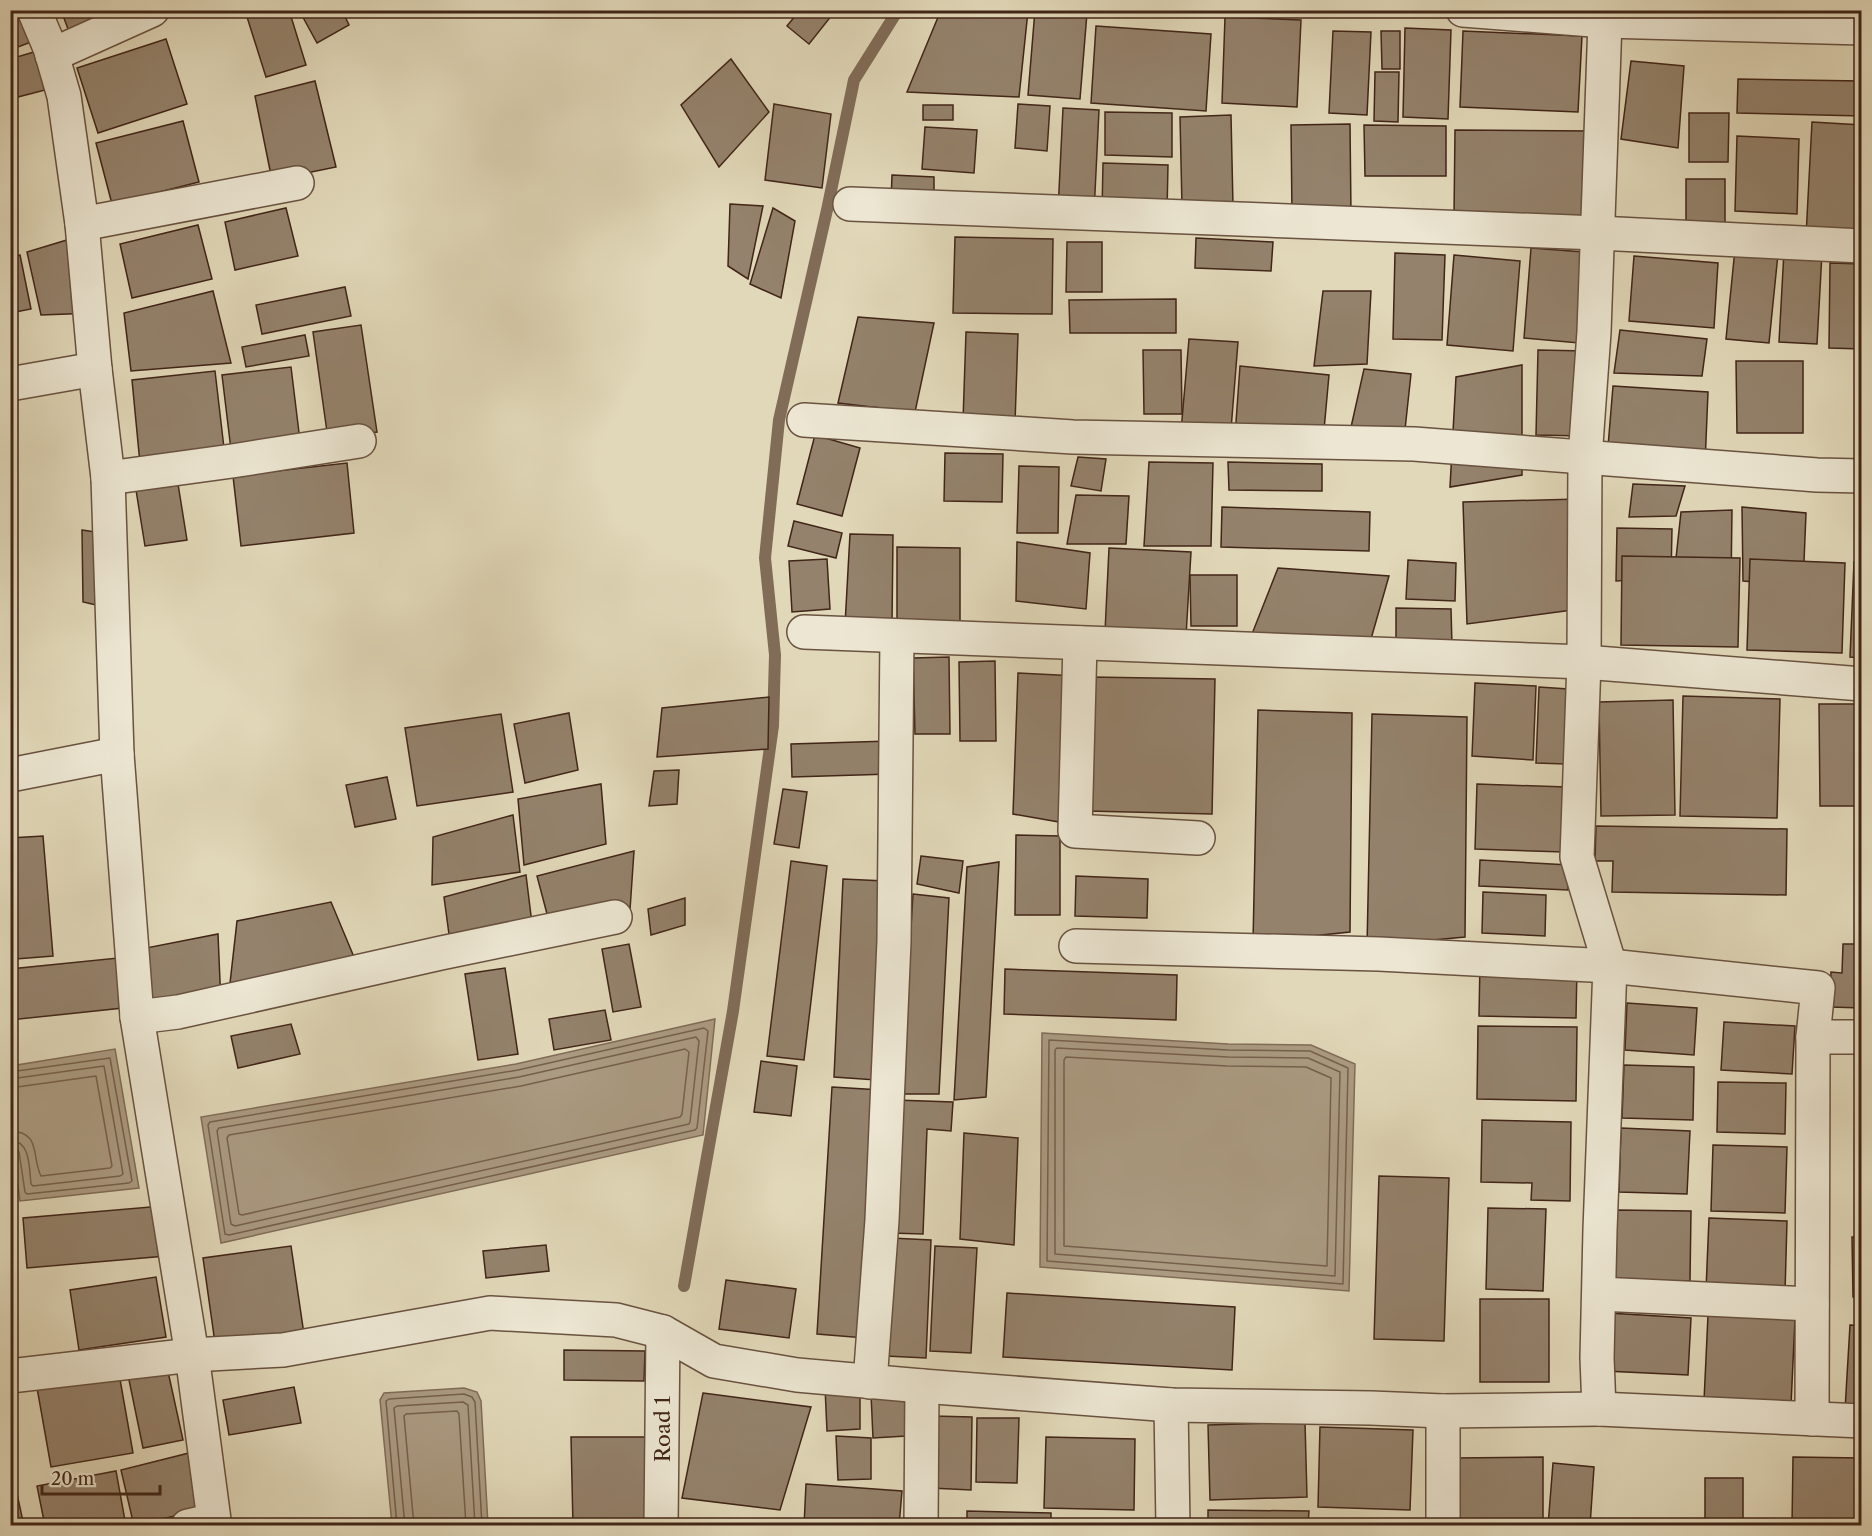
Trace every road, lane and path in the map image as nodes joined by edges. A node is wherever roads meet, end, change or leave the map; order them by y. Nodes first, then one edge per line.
1 (34, 10) edge
2 (152, 10) edge
3 (1463, 10) edge
4 (1606, 16) edge
5 (1861, 27) edge
6 (52, 55) junction
7 (297, 183) dead end
8 (849, 204) dead end
9 (82, 224) junction
10 (1598, 233) junction
11 (1862, 246) edge
12 (94, 369) junction
13 (10, 384) edge
14 (804, 420) dead end
15 (359, 441) dead end
16 (1585, 458) junction
17 (1862, 477) edge
18 (108, 478) junction
19 (804, 632) dead end
20 (897, 636) junction
21 (1080, 644) junction
22 (1584, 662) junction
23 (1862, 684) edge
24 (117, 754) junction
25 (10, 776) edge
26 (1198, 838) dead end
27 (615, 917) dead end
28 (1076, 946) dead end
29 (1610, 966) junction
30 (137, 1017) junction
31 (1813, 1036) junction
32 (1862, 1037) edge
33 (1599, 1294) junction
34 (1812, 1304) junction
35 (663, 1332) junction
36 (192, 1355) junction
37 (10, 1376) edge
38 (870, 1382) junction
39 (922, 1386) junction
40 (1172, 1405) junction
41 (1599, 1409) junction
42 (1443, 1411) junction
43 (1812, 1419) junction
44 (1862, 1421) edge
45 (188, 1526) edge
46 (662, 1526) edge
47 (921, 1526) edge
48 (1173, 1526) edge
49 (1443, 1526) edge

1 - 6 street
2 - 6 street
3 - 4 street
4 - 5 street
4 - 10 street
6 - 9 street
7 - 9 street
8 - 10 street
9 - 12 street
10 - 11 street
10 - 16 street
12 - 13 street
12 - 18 street
14 - 16 street
15 - 18 street
16 - 17 street
16 - 22 street
18 - 24 street
19 - 20 street
20 - 21 street
20 - 38 street
21 - 22 street
21 - 26 street
22 - 23 street
22 - 29 street
24 - 25 street
24 - 30 street
27 - 30 street
28 - 29 street
29 - 31 street
29 - 33 street
30 - 36 street
31 - 32 street
31 - 34 street
33 - 34 street
33 - 41 street
34 - 43 street
35 - 36 street
35 - 38 street
35 - 46 street, Road 1
36 - 37 street
36 - 45 street
38 - 39 street
39 - 40 street
39 - 47 street
40 - 42 street
40 - 48 street
41 - 42 street
41 - 43 street
42 - 49 street
43 - 44 street

